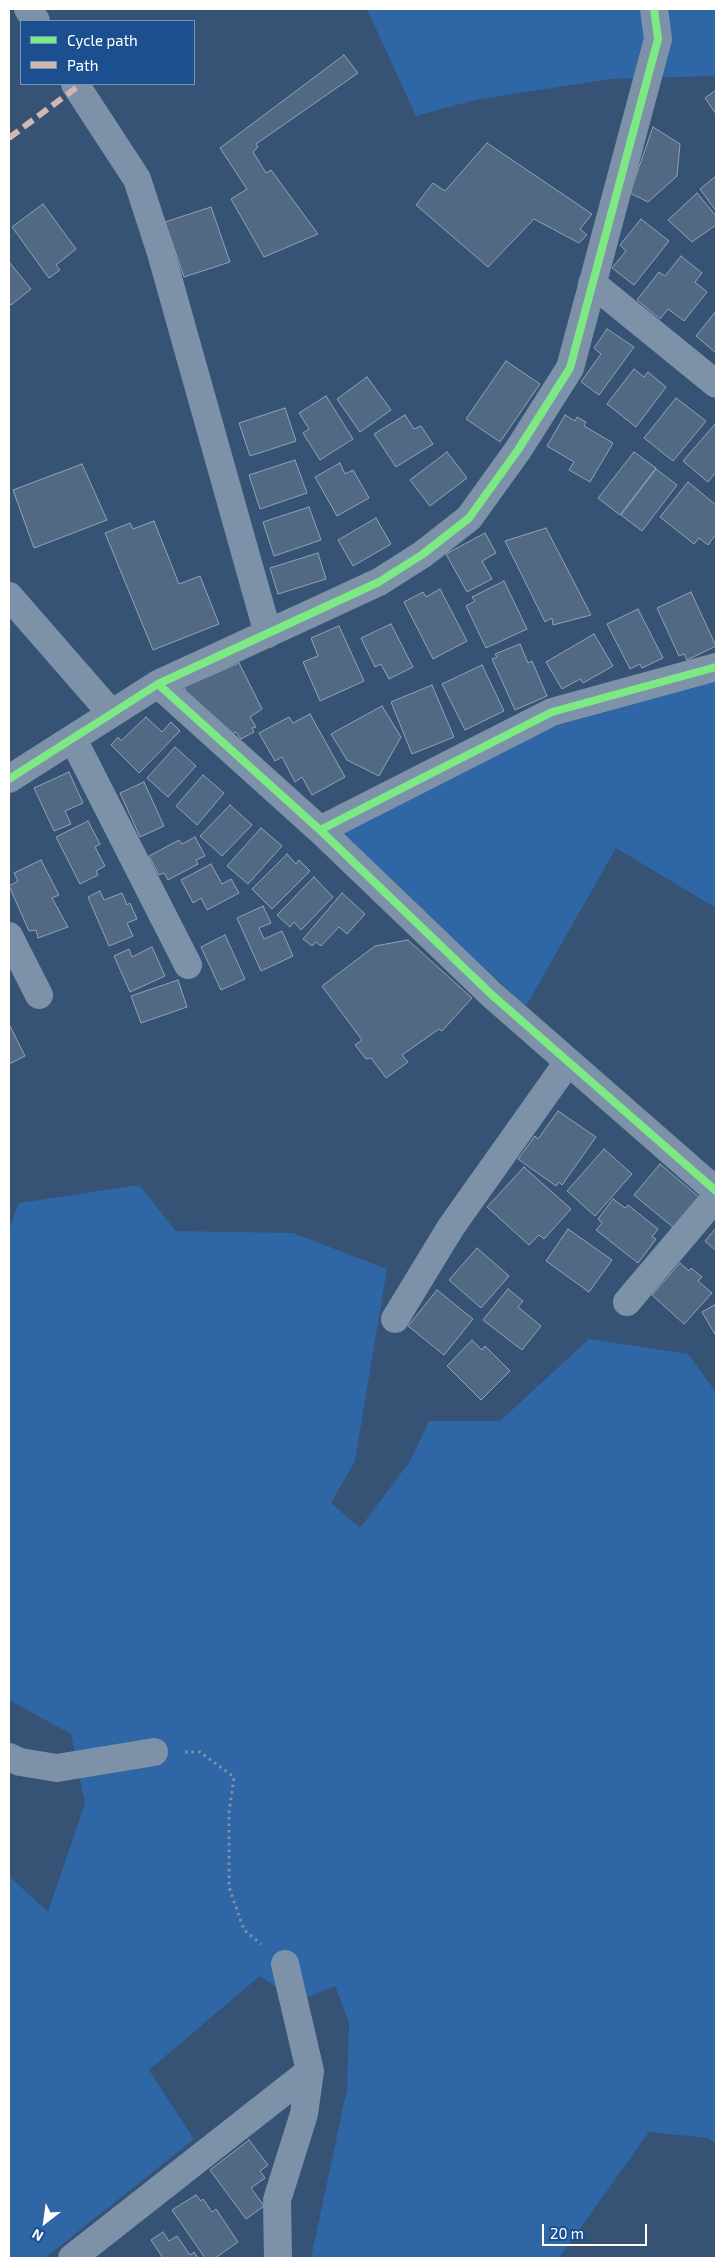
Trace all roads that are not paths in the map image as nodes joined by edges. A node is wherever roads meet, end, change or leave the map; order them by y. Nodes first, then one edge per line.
1 (28, 9) edge
2 (654, 9) edge
3 (35, 20) edge
4 (76, 85) edge
5 (592, 283) junction
6 (716, 384) edge
7 (9, 596) edge
8 (268, 634) junction
9 (716, 667) edge
10 (158, 684) junction
11 (111, 713) junction
12 (72, 739) junction
13 (9, 779) edge
14 (320, 830) junction
15 (9, 936) edge
16 (188, 965) dead end
17 (39, 995) dead end
18 (568, 1062) junction
19 (716, 1191) edge
20 (716, 1197) edge
21 (627, 1302) dead end
22 (395, 1319) dead end
23 (154, 1752) road end
24 (9, 1757) edge
25 (285, 1964) road end
26 (310, 2071) junction
27 (72, 2258) edge
28 (278, 2258) edge

1 - 3 street
2 - 5 street
4 - 8 street
5 - 6 street
5 - 8 street
7 - 11 street
8 - 10 street
9 - 14 street
10 - 11 street
10 - 14 street
11 - 12 street
12 - 13 street
12 - 16 street
14 - 18 street
15 - 17 street
18 - 19 street
18 - 22 street
20 - 21 street
23 - 24 street
25 - 26 street
26 - 27 street
26 - 28 street

